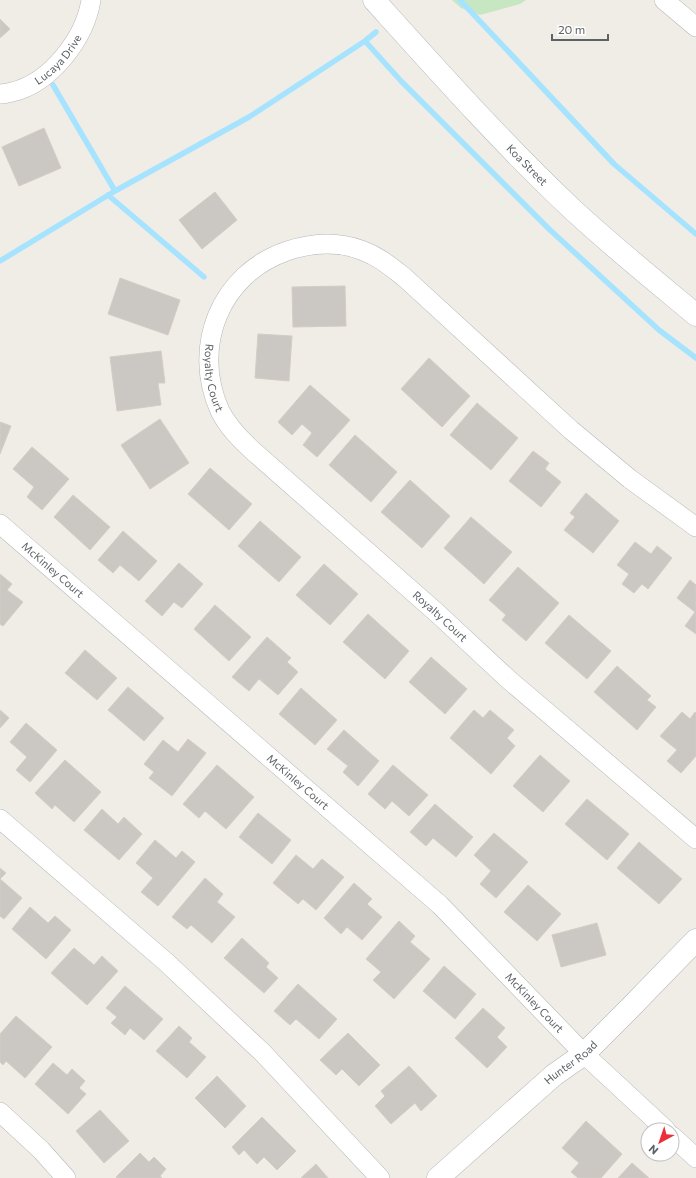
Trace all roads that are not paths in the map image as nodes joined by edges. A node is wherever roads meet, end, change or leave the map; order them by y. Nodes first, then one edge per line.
1 (91, 0) edge
2 (374, 0) edge
3 (664, 0) edge
4 (696, 27) edge
5 (0, 94) edge
6 (696, 315) edge
7 (0, 524) edge
8 (696, 527) edge
9 (0, 818) edge
10 (696, 839) edge
11 (696, 940) edge
12 (584, 1054) junction
13 (0, 1112) edge
14 (657, 1122) edge
15 (680, 1143) edge
16 (696, 1158) edge
17 (66, 1178) edge
18 (380, 1178) edge
19 (438, 1178) edge

1 - 5 street, Lucaya Drive
2 - 6 main road, Koa Street
3 - 4 street
7 - 12 street, McKinley Court
8 - 10 street, Royalty Court
9 - 18 street
11 - 12 main road, Hunter Road
12 - 14 street, McKinley Court
12 - 19 main road, Hunter Road
13 - 17 street
15 - 16 street

